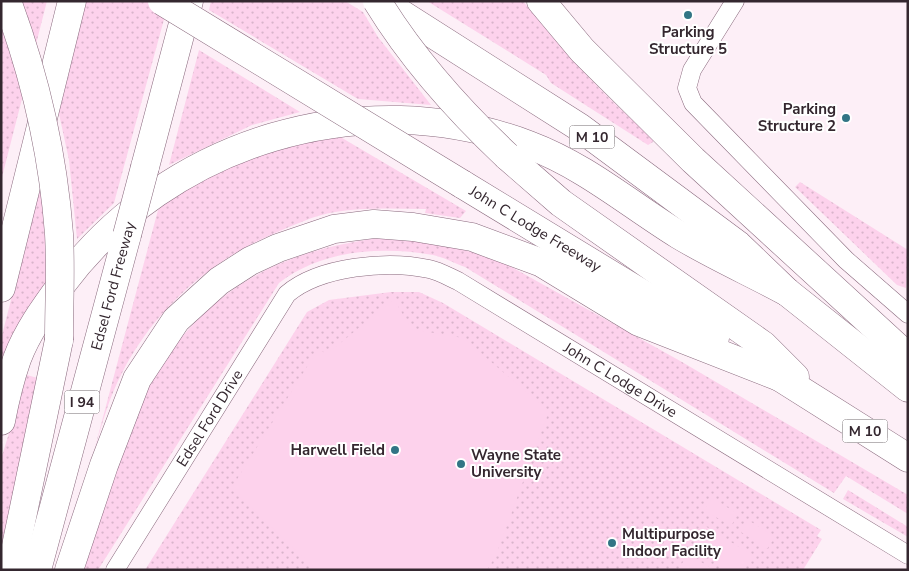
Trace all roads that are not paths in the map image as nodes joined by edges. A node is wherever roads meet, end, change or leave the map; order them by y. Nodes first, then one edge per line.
1 (7, 1) edge
2 (72, 1) edge
3 (162, 1) edge
4 (189, 1) edge
5 (377, 1) edge
6 (381, 1) edge
7 (541, 1) edge
8 (735, 1) edge
9 (315, 277) joint
10 (1, 288) edge
11 (787, 292) junction
12 (908, 314) edge
13 (908, 357) edge
14 (782, 378) junction
15 (908, 388) edge
16 (823, 405) junction
17 (1, 421) edge
18 (908, 458) edge
19 (908, 555) edge
20 (11, 570) edge
21 (37, 570) edge
22 (69, 570) edge
23 (115, 570) edge

1 - 20 highway, bridge
2 - 10 highway
3 - 14 highway, John C Lodge Freeway / M 10, bridge
4 - 21 highway, Edsel Ford Freeway / I 94, bridge
5 - 16 highway, bridge
6 - 11 highway, M 10
7 - 13 highway
8 - 12 street
9 - 19 street, John C Lodge Drive
9 - 23 street, Edsel Ford Drive
11 - 15 highway, M 10
11 - 17 highway
14 - 16 highway, John C Lodge Freeway / M 10
14 - 22 highway
16 - 18 highway, John C Lodge Freeway / M 10

